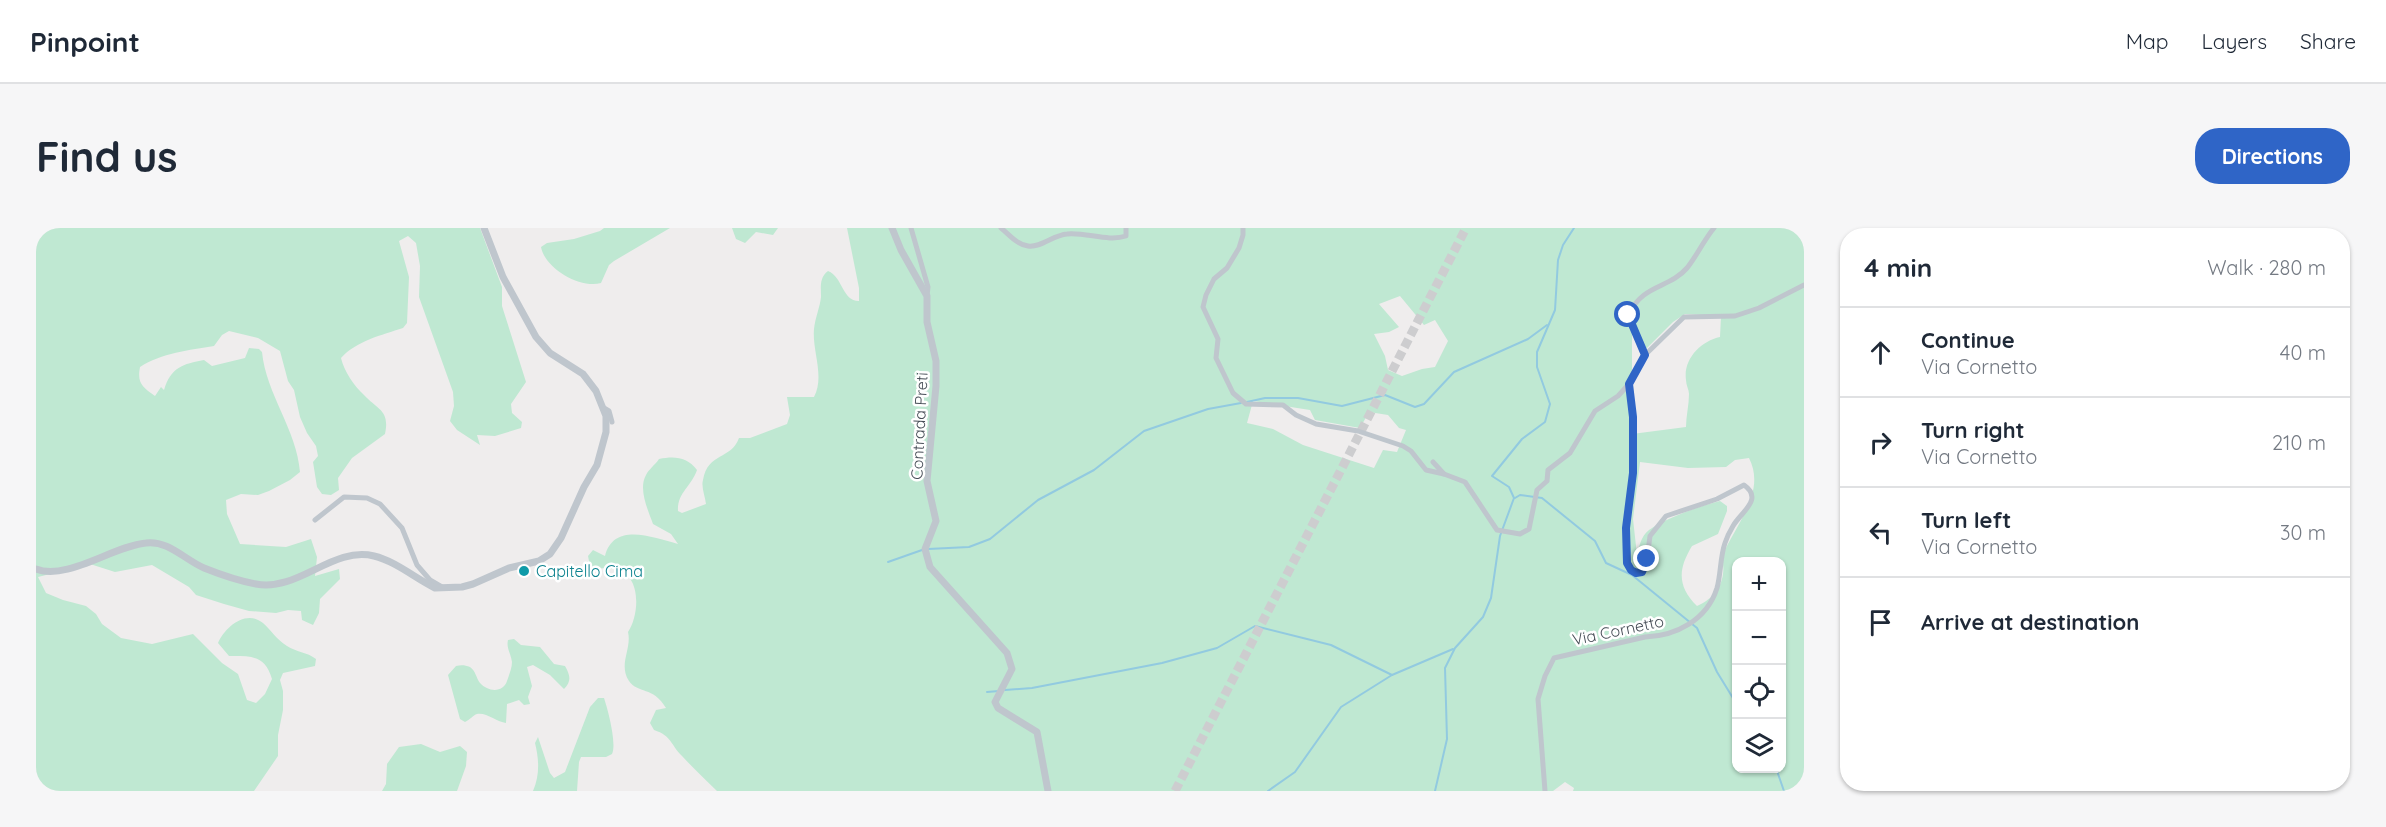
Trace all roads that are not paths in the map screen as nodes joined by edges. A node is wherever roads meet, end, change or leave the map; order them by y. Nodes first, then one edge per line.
1 (484, 228) edge
2 (892, 228) edge
3 (911, 228) edge
4 (1002, 228) edge
5 (1126, 228) edge
6 (1243, 228) edge
7 (1714, 228) edge
8 (1804, 285) edge
9 (927, 296) junction
10 (1645, 355) junction
11 (1629, 384) junction
12 (604, 408) junction
13 (612, 422) dead end
14 (1433, 462) dead end
15 (1444, 474) junction
16 (315, 520) dead end
17 (36, 569) edge
18 (443, 588) junction
19 (1048, 791) edge
20 (1545, 791) edge

1 - 12 street
2 - 9 street
3 - 9 street, Contrada Preti
4 - 5 street
6 - 15 street
7 - 10 street
8 - 10 street
9 - 19 street, Contrada Preti
10 - 11 street
11 - 15 street
11 - 20 street, Via Cornetto
12 - 13 street
12 - 18 street
14 - 15 street
16 - 18 street
17 - 18 street

